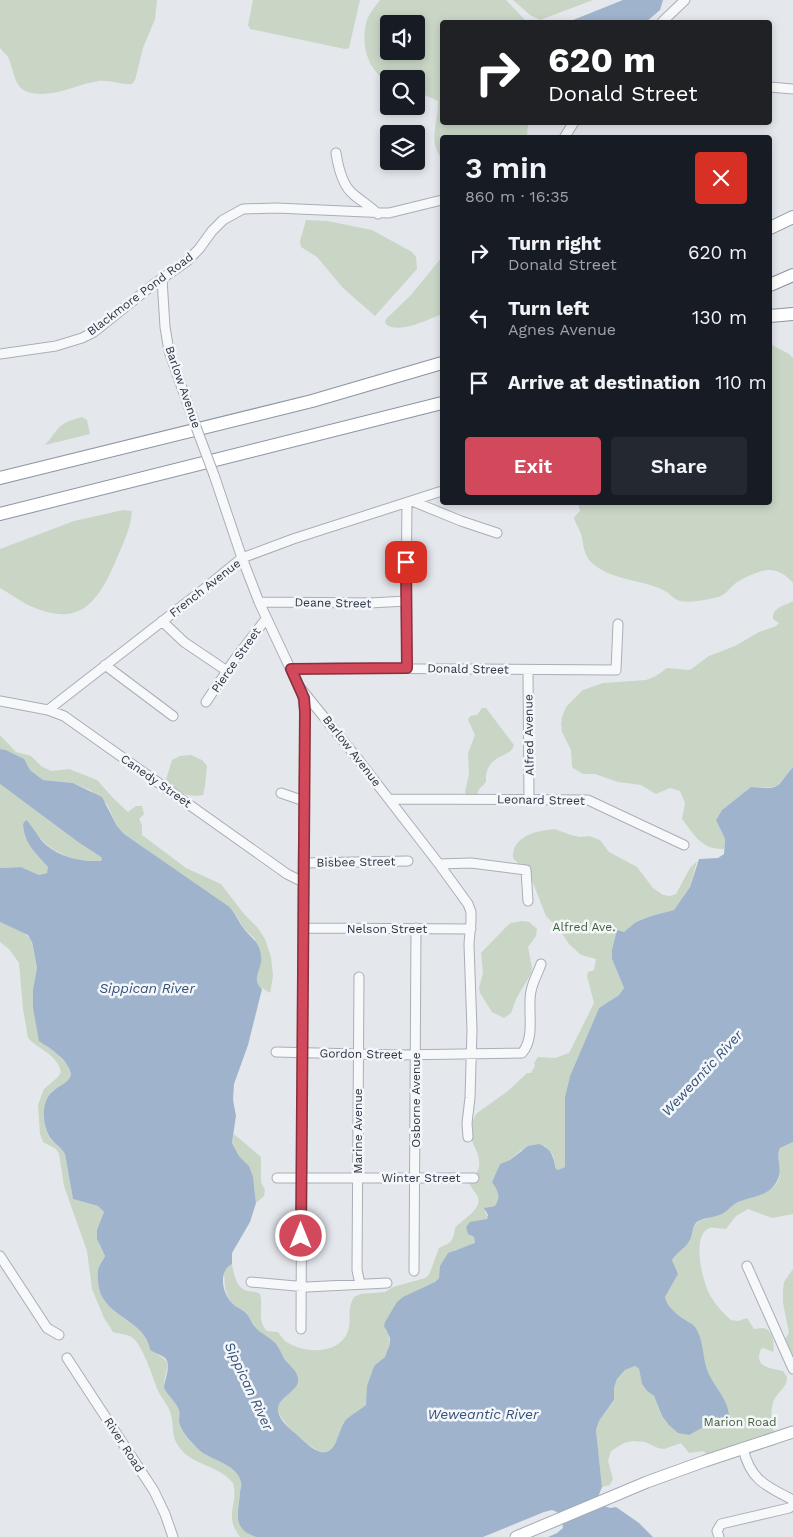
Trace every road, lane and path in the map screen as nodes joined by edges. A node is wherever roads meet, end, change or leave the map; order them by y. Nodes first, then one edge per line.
1 (685, 0) edge
2 (671, 13) junction
3 (664, 20) edge
4 (674, 20) edge
5 (772, 88) edge
6 (793, 89) edge
7 (336, 153) dead end
8 (440, 201) edge
9 (378, 214) junction
10 (793, 217) edge
11 (772, 227) edge
12 (793, 275) edge
13 (162, 279) junction
14 (772, 285) edge
15 (793, 314) edge
16 (772, 316) edge
17 (0, 354) edge
18 (440, 364) edge
19 (440, 404) edge
20 (0, 478) edge
21 (440, 492) edge
22 (409, 502) junction
23 (0, 514) edge
24 (497, 532) dead end
25 (242, 558) junction
26 (406, 601) junction
27 (259, 602) junction
28 (266, 619) junction
29 (162, 621) junction
30 (618, 624) dead end
31 (105, 665) junction
32 (407, 668) junction
33 (291, 669) junction
34 (528, 670) junction
35 (227, 672) junction
36 (298, 685) junction
37 (0, 701) edge
38 (206, 702) dead end
39 (48, 710) junction
40 (173, 716) dead end
41 (281, 793) dead end
42 (389, 798) junction
43 (529, 799) junction
44 (304, 801) junction
45 (684, 845) dead end
46 (408, 861) dead end
47 (304, 863) junction
48 (439, 864) junction
49 (303, 882) junction
50 (528, 901) dead end
51 (303, 928) junction
52 (416, 928) junction
53 (471, 929) junction
54 (541, 964) dead end
55 (359, 977) dead end
56 (276, 1052) dead end
57 (303, 1053) junction
58 (471, 1053) junction
59 (359, 1055) junction
60 (416, 1055) junction
61 (468, 1137) dead end
62 (277, 1178) dead end
63 (358, 1178) junction
64 (416, 1178) junction
65 (474, 1178) dead end
66 (302, 1179) junction
67 (0, 1256) edge
68 (747, 1266) dead end
69 (414, 1271) dead end
70 (251, 1282) dead end
71 (387, 1283) dead end
72 (360, 1284) junction
73 (301, 1285) junction
74 (302, 1330) dead end
75 (59, 1335) dead end
76 (67, 1358) dead end
77 (793, 1369) edge
78 (793, 1432) edge
79 (743, 1448) junction
80 (793, 1500) edge
81 (793, 1505) edge
82 (172, 1537) edge
83 (516, 1537) edge
84 (719, 1537) edge

1 - 2 street
2 - 3 street
2 - 4 street
5 - 6 street
7 - 9 street
8 - 9 street, Blackmore Pond Road
9 - 13 street, Blackmore Pond Road
10 - 11 highway
12 - 14 highway
13 - 17 street, Blackmore Pond Road
13 - 25 street, Barlow Avenue, bridge
15 - 16 highway
18 - 20 highway
19 - 23 highway
21 - 22 street, French Avenue
22 - 24 street
22 - 25 street, French Avenue
22 - 26 street
25 - 27 street, Barlow Avenue
25 - 29 street, French Avenue
26 - 27 street, Deane Street
26 - 32 street
27 - 28 street, Barlow Avenue
28 - 33 street, Barlow Avenue
28 - 35 street, Pierce Street
29 - 31 street, French Avenue
29 - 35 street
30 - 34 street, Donald Street
31 - 39 street, French Avenue
31 - 40 street
32 - 33 street, Donald Street
32 - 34 street, Donald Street
33 - 36 street, Barlow Avenue
34 - 43 street, Alfred Avenue
35 - 38 street, Pierce Street
36 - 42 street, Barlow Avenue
36 - 44 street
37 - 39 street, Canedy Street
39 - 49 street, Canedy Street
41 - 44 street
42 - 43 street, Leonard Street
42 - 48 street, Barlow Avenue
43 - 45 street, Leonard Street
44 - 47 street
46 - 47 street, Bisbee Street
47 - 49 street
48 - 50 street
48 - 53 street, Barlow Avenue
49 - 51 street
51 - 52 street, Nelson Street
51 - 57 street
52 - 53 street, Nelson Street
52 - 60 street, Osborne Avenue
53 - 58 street, Barlow Avenue
54 - 58 street, Gordon Street
55 - 59 street, Marine Avenue
56 - 57 street, Gordon Street
57 - 59 street, Gordon Street
57 - 66 street
58 - 60 street, Gordon Street
58 - 61 street, Barlow Avenue
59 - 60 street, Gordon Street
59 - 63 street, Marine Avenue
60 - 64 street, Osborne Avenue
62 - 66 street, Winter Street
63 - 64 street, Winter Street
63 - 66 street, Winter Street
63 - 72 street, Marine Avenue
64 - 65 street, Winter Street
64 - 69 street, Osborne Avenue
66 - 73 street
67 - 75 street
68 - 77 street
70 - 73 street
71 - 72 street
72 - 73 street
73 - 74 street
76 - 82 street, River Road
78 - 79 main road
79 - 80 street
79 - 83 main road
81 - 84 street

